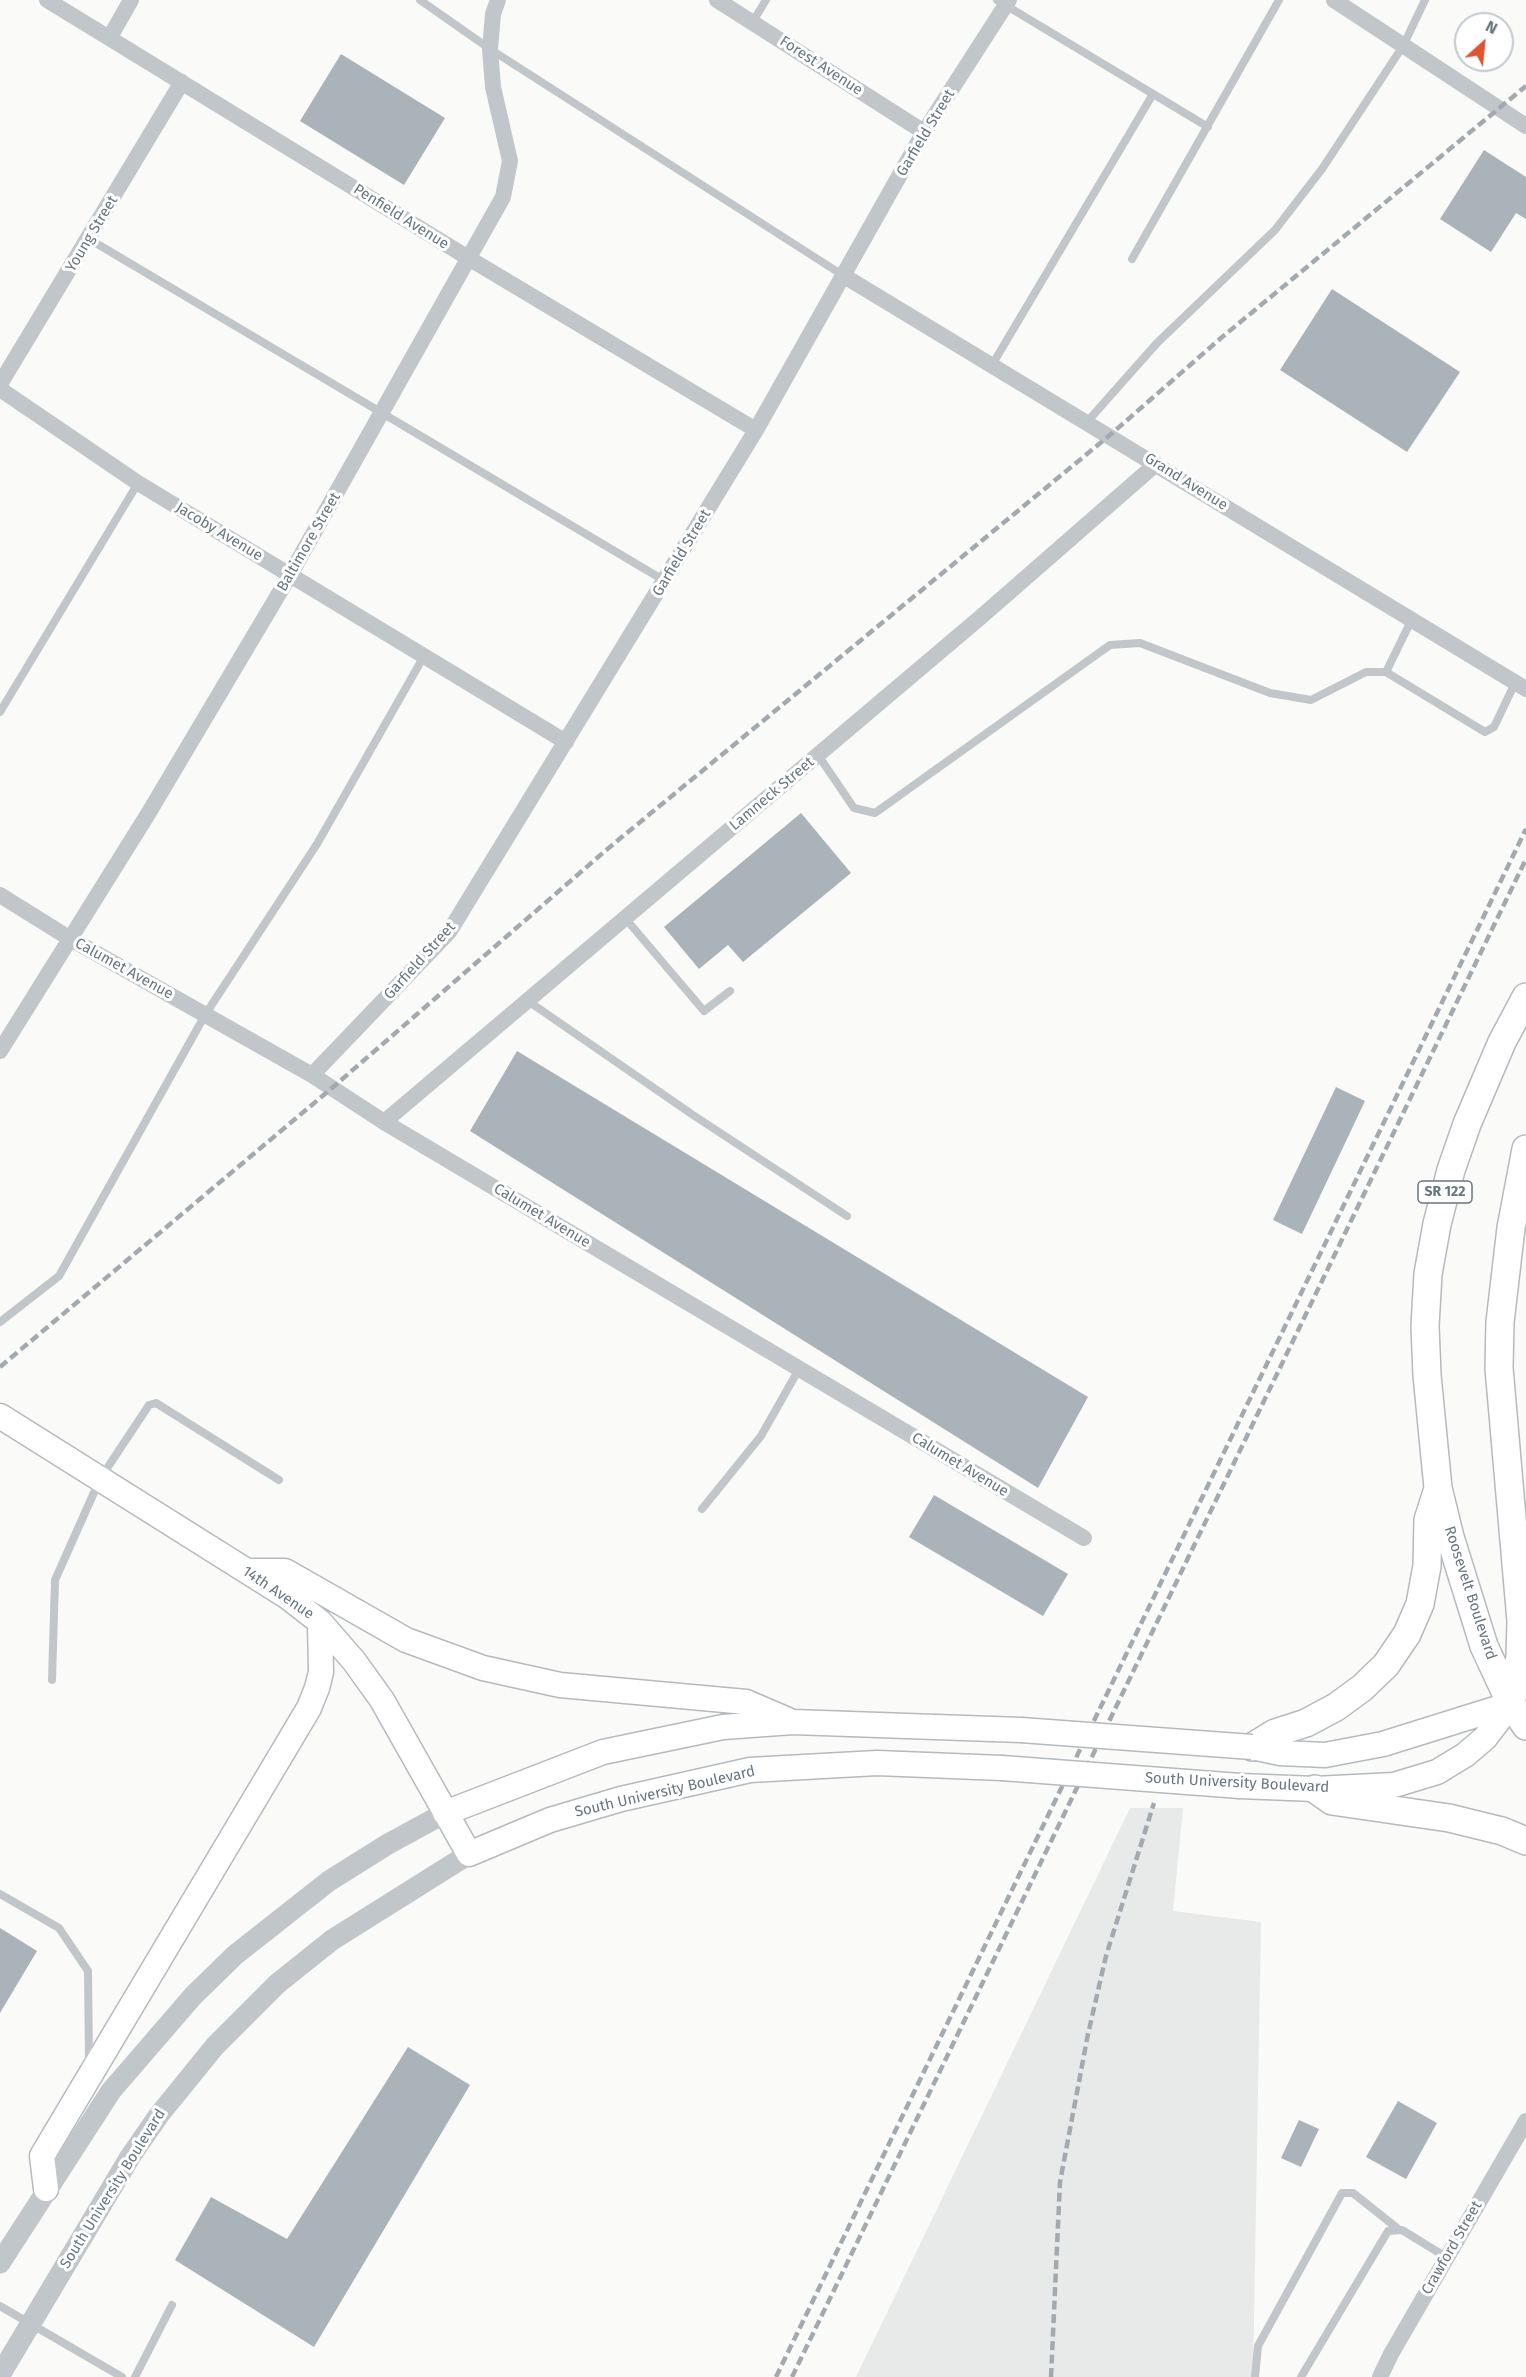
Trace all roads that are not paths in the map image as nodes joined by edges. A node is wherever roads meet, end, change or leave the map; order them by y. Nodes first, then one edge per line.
1 (47, 0) edge
2 (131, 0) edge
3 (420, 0) edge
4 (498, 0) edge
5 (717, 0) edge
6 (766, 0) edge
7 (1279, 0) edge
8 (1334, 0) edge
9 (1425, 0) edge
10 (1004, 2) edge
11 (753, 23) junction
12 (110, 37) junction
13 (1403, 46) junction
14 (490, 49) junction
15 (182, 82) junction
16 (1153, 94) junction
17 (1526, 126) edge
18 (1208, 127) junction
19 (924, 132) junction
20 (89, 239) junction
21 (470, 259) junction
22 (1132, 259) dead end
23 (844, 276) junction
24 (992, 365) junction
25 (0, 384) edge
26 (0, 390) edge
27 (381, 414) junction
28 (1087, 422) junction
29 (756, 430) junction
30 (1156, 464) junction
31 (138, 483) junction
32 (290, 575) junction
33 (664, 581) junction
34 (1411, 621) junction
35 (424, 656) junction
36 (1386, 672) junction
37 (1521, 686) edge
38 (0, 712) edge
39 (566, 742) junction
40 (818, 755) junction
41 (0, 895) edge
42 (625, 918) junction
43 (69, 938) junction
44 (730, 991) dead end
45 (1526, 997) edge
46 (528, 1001) junction
47 (206, 1015) junction
48 (0, 1051) edge
49 (312, 1075) junction
50 (384, 1122) junction
51 (1526, 1149) edge
52 (847, 1216) dead end
53 (0, 1322) edge
54 (799, 1369) junction
55 (0, 1416) edge
56 (1505, 1418) junction
57 (100, 1479) junction
58 (279, 1480) dead end
59 (1526, 1481) edge
60 (1438, 1488) junction
61 (702, 1509) dead end
62 (1084, 1538) dead end
63 (247, 1571) junction
64 (320, 1622) junction
65 (52, 1680) dead end
66 (1521, 1713) edge
67 (793, 1722) junction
68 (1252, 1747) junction
69 (1315, 1790) junction
70 (445, 1813) junction
71 (1526, 1841) edge
72 (469, 1854) junction
73 (0, 1894) edge
74 (89, 2076) junction
75 (1526, 2121) edge
76 (46, 2189) junction
77 (1397, 2228) junction
78 (1446, 2257) junction
79 (0, 2263) edge
80 (172, 2305) dead end
81 (0, 2306) edge
82 (31, 2323) junction
83 (0, 2376) edge
84 (122, 2377) edge
85 (135, 2377) edge
86 (1254, 2377) edge
87 (1301, 2377) edge
88 (1380, 2377) edge

1 - 12 street, Penfield Avenue
2 - 12 street
3 - 14 lane
4 - 14 street, Baltimore Street
5 - 11 street, Forest Avenue
6 - 11 lane
7 - 18 lane
8 - 13 street
9 - 13 lane
10 - 16 lane
10 - 19 street, Garfield Street
11 - 19 street, Forest Avenue
12 - 15 street, Penfield Avenue
13 - 17 street
13 - 28 lane
14 - 21 street, Baltimore Street
14 - 23 lane
15 - 20 street, Young Street
15 - 21 street, Penfield Avenue
16 - 18 lane
16 - 24 lane
18 - 22 lane
19 - 23 street, Garfield Street
20 - 25 street, Young Street
20 - 27 lane
21 - 27 street, Baltimore Street
21 - 29 street, Penfield Avenue
23 - 24 street, Grand Avenue
23 - 29 street, Garfield Street
24 - 28 street, Grand Avenue
26 - 31 street, Jacoby Avenue
27 - 32 street, Baltimore Street
27 - 33 lane
28 - 30 street, Grand Avenue
29 - 33 street, Garfield Street
30 - 34 street, Grand Avenue
30 - 40 street, Lamneck Street
31 - 32 street, Jacoby Avenue
31 - 38 lane
32 - 35 street, Jacoby Avenue
32 - 43 street, Baltimore Street
33 - 39 street, Garfield Street
34 - 36 lane
34 - 37 street, Grand Avenue
35 - 39 street, Jacoby Avenue
35 - 47 lane
36 - 37 lane
36 - 40 lane
39 - 49 street, Garfield Street
40 - 42 street, Lamneck Street
41 - 43 street, Calumet Avenue
42 - 44 lane
42 - 46 street, Lamneck Street
43 - 47 street, Calumet Avenue
43 - 48 street, Baltimore Street
45 - 60 main road, SR 122
46 - 50 street, Lamneck Street
46 - 52 lane
47 - 49 street, Calumet Avenue
47 - 53 lane
49 - 50 street, Calumet Avenue
50 - 54 street, Calumet Avenue
51 - 56 main road
54 - 61 lane
54 - 62 street, Calumet Avenue
55 - 57 main road, 14th Avenue
56 - 59 main road
56 - 66 main road
57 - 58 lane
57 - 63 main road, 14th Avenue
57 - 65 lane
60 - 66 main road, Roosevelt Boulevard / SR 122
60 - 68 main road
63 - 64 main road, 14th Avenue
63 - 67 main road
64 - 70 main road, 14th Avenue
64 - 74 main road
66 - 68 main road
66 - 69 main road, South University Boulevard
67 - 68 main road, bridge
67 - 70 main road
69 - 71 main road
69 - 72 main road, South University Boulevard, bridge
70 - 72 main road, 14th Avenue
70 - 76 street
72 - 82 street, South University Boulevard
73 - 74 lane
74 - 76 main road
75 - 78 street, Crawford Street
76 - 79 street
77 - 78 lane
77 - 86 lane
77 - 87 lane
78 - 88 street, Crawford Street
80 - 85 lane
81 - 82 lane
82 - 83 street, South University Boulevard
82 - 84 lane

